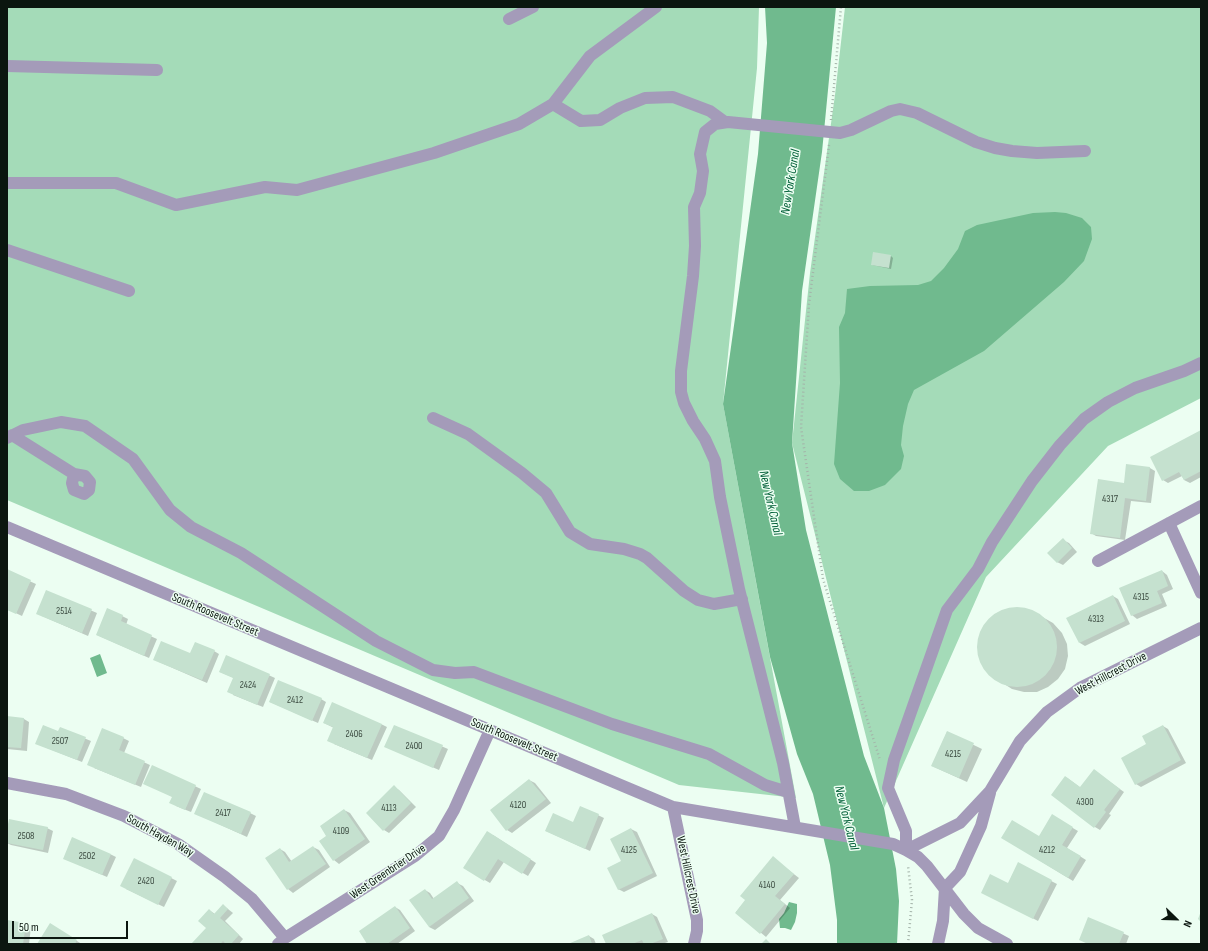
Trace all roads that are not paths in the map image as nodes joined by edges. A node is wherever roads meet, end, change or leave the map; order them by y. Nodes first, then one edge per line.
1 (533, 7) edge
2 (656, 7) edge
3 (509, 19) dead end
4 (7, 66) edge
5 (157, 70) dead end
6 (553, 104) junction
7 (725, 122) junction
8 (1085, 151) dead end
9 (7, 183) edge
10 (7, 250) edge
11 (129, 291) dead end
12 (1201, 363) edge
13 (433, 418) dead end
14 (9, 436) edge
15 (74, 474) dead end
16 (1201, 506) edge
17 (1169, 523) junction
18 (7, 527) edge
19 (1098, 561) dead end
20 (1201, 593) edge
21 (742, 600) junction
22 (1201, 628) edge
23 (490, 730) junction
24 (7, 783) edge
25 (990, 791) junction
26 (788, 792) junction
27 (673, 807) junction
28 (800, 828) junction
29 (906, 850) junction
30 (945, 888) junction
31 (281, 941) edge
32 (694, 944) edge
33 (938, 944) edge
34 (1007, 944) edge

1 - 3 street
2 - 6 street
4 - 5 street
6 - 7 street
6 - 9 street
7 - 8 street
7 - 21 street
10 - 11 street
12 - 29 street
13 - 21 street
14 - 15 street
14 - 26 street
16 - 17 street
17 - 19 street
17 - 20 street
18 - 23 street, South Roosevelt Street
21 - 26 street
22 - 25 street, West Hillcrest Drive
23 - 27 street, South Roosevelt Street
23 - 31 street, West Greenbrier Drive
24 - 31 street, South Hayden Way
25 - 29 street, West Hillcrest Drive
25 - 30 street, West Hillcrest Drive
26 - 28 street
27 - 28 street, South Roosevelt Street
27 - 32 street, West Hillcrest Drive
28 - 29 street, South Roosevelt Street
29 - 30 street, South Roosevelt Street
30 - 33 street
30 - 34 street, South Roosevelt Street

